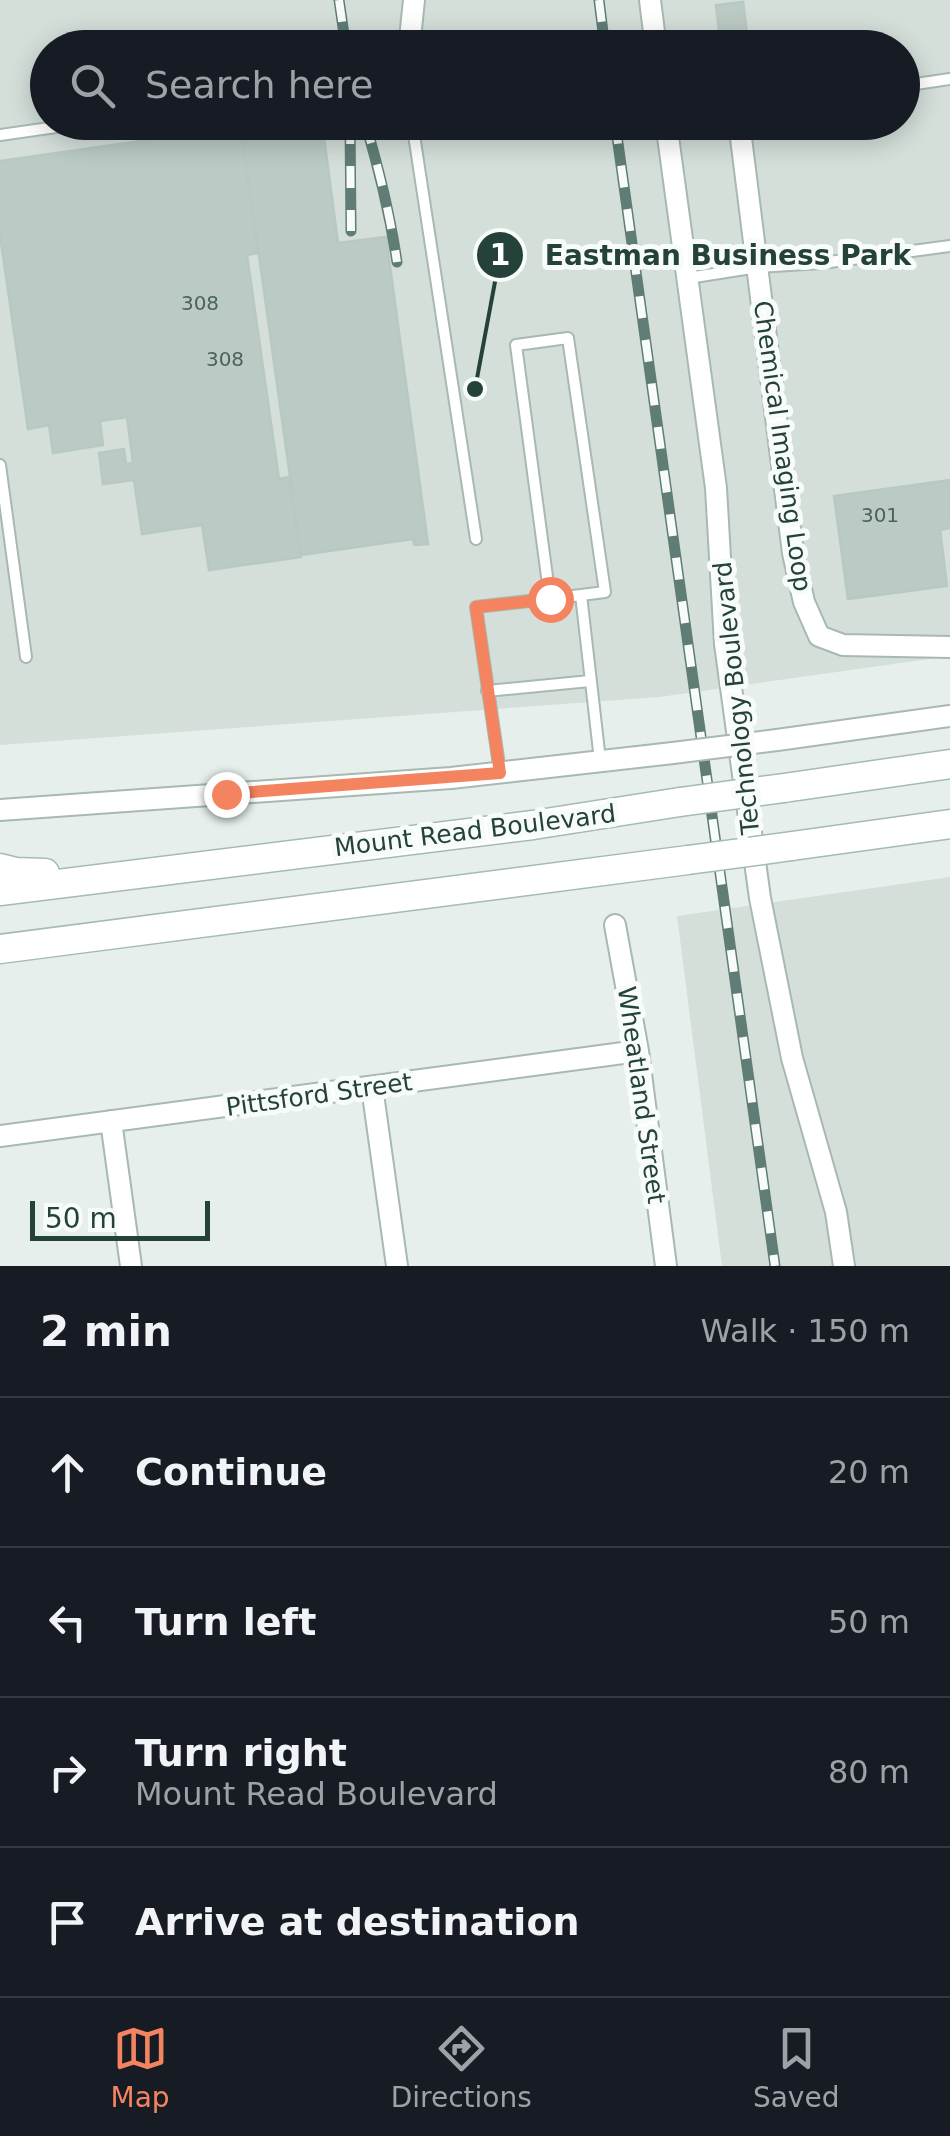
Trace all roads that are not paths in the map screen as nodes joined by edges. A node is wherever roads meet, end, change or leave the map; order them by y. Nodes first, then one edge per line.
1 (414, 0) edge
2 (650, 0) edge
3 (411, 30) edge
4 (654, 30) edge
5 (950, 79) edge
6 (920, 83) edge
7 (30, 131) edge
8 (0, 135) edge
9 (415, 140) edge
10 (668, 140) edge
11 (741, 140) edge
12 (950, 246) edge
13 (758, 267) junction
14 (687, 278) junction
15 (0, 466) edge
16 (476, 538) dead end
17 (581, 595) junction
18 (550, 599) junction
19 (950, 646) edge
20 (26, 657) dead end
21 (590, 680) junction
22 (486, 691) junction
23 (950, 716) edge
24 (600, 762) junction
25 (950, 764) edge
26 (500, 773) junction
27 (0, 810) edge
28 (950, 824) edge
29 (0, 868) edge
30 (122, 874) junction
31 (0, 891) edge
32 (615, 925) dead end
33 (0, 949) edge
34 (638, 1050) junction
35 (372, 1087) junction
36 (111, 1121) junction
37 (0, 1136) edge
38 (131, 1266) edge
39 (397, 1266) edge
40 (666, 1266) edge
41 (844, 1266) edge

1 - 3 street
2 - 4 street
5 - 6 lane
7 - 8 lane
9 - 16 lane
10 - 14 street, Technology Boulevard
11 - 13 street, Chemical Imaging Loop
12 - 13 lane
13 - 14 lane
13 - 19 street, Chemical Imaging Loop
14 - 41 street, Technology Boulevard
15 - 20 lane
17 - 18 lane
17 - 18 lane
17 - 21 lane
18 - 22 lane
21 - 22 lane
21 - 24 lane
22 - 26 lane
23 - 24 street, bridge
24 - 26 street
25 - 30 main road, Mount Read Boulevard, bridge
26 - 27 street
28 - 33 main road, bridge
29 - 30 main road
30 - 31 main road, Mount Read Boulevard
32 - 34 street, Wheatland Street
34 - 35 street, Pittsford Street
34 - 40 street, Wheatland Street
35 - 36 street, Pittsford Street
35 - 39 street
36 - 37 street, Pittsford Street
36 - 38 street

